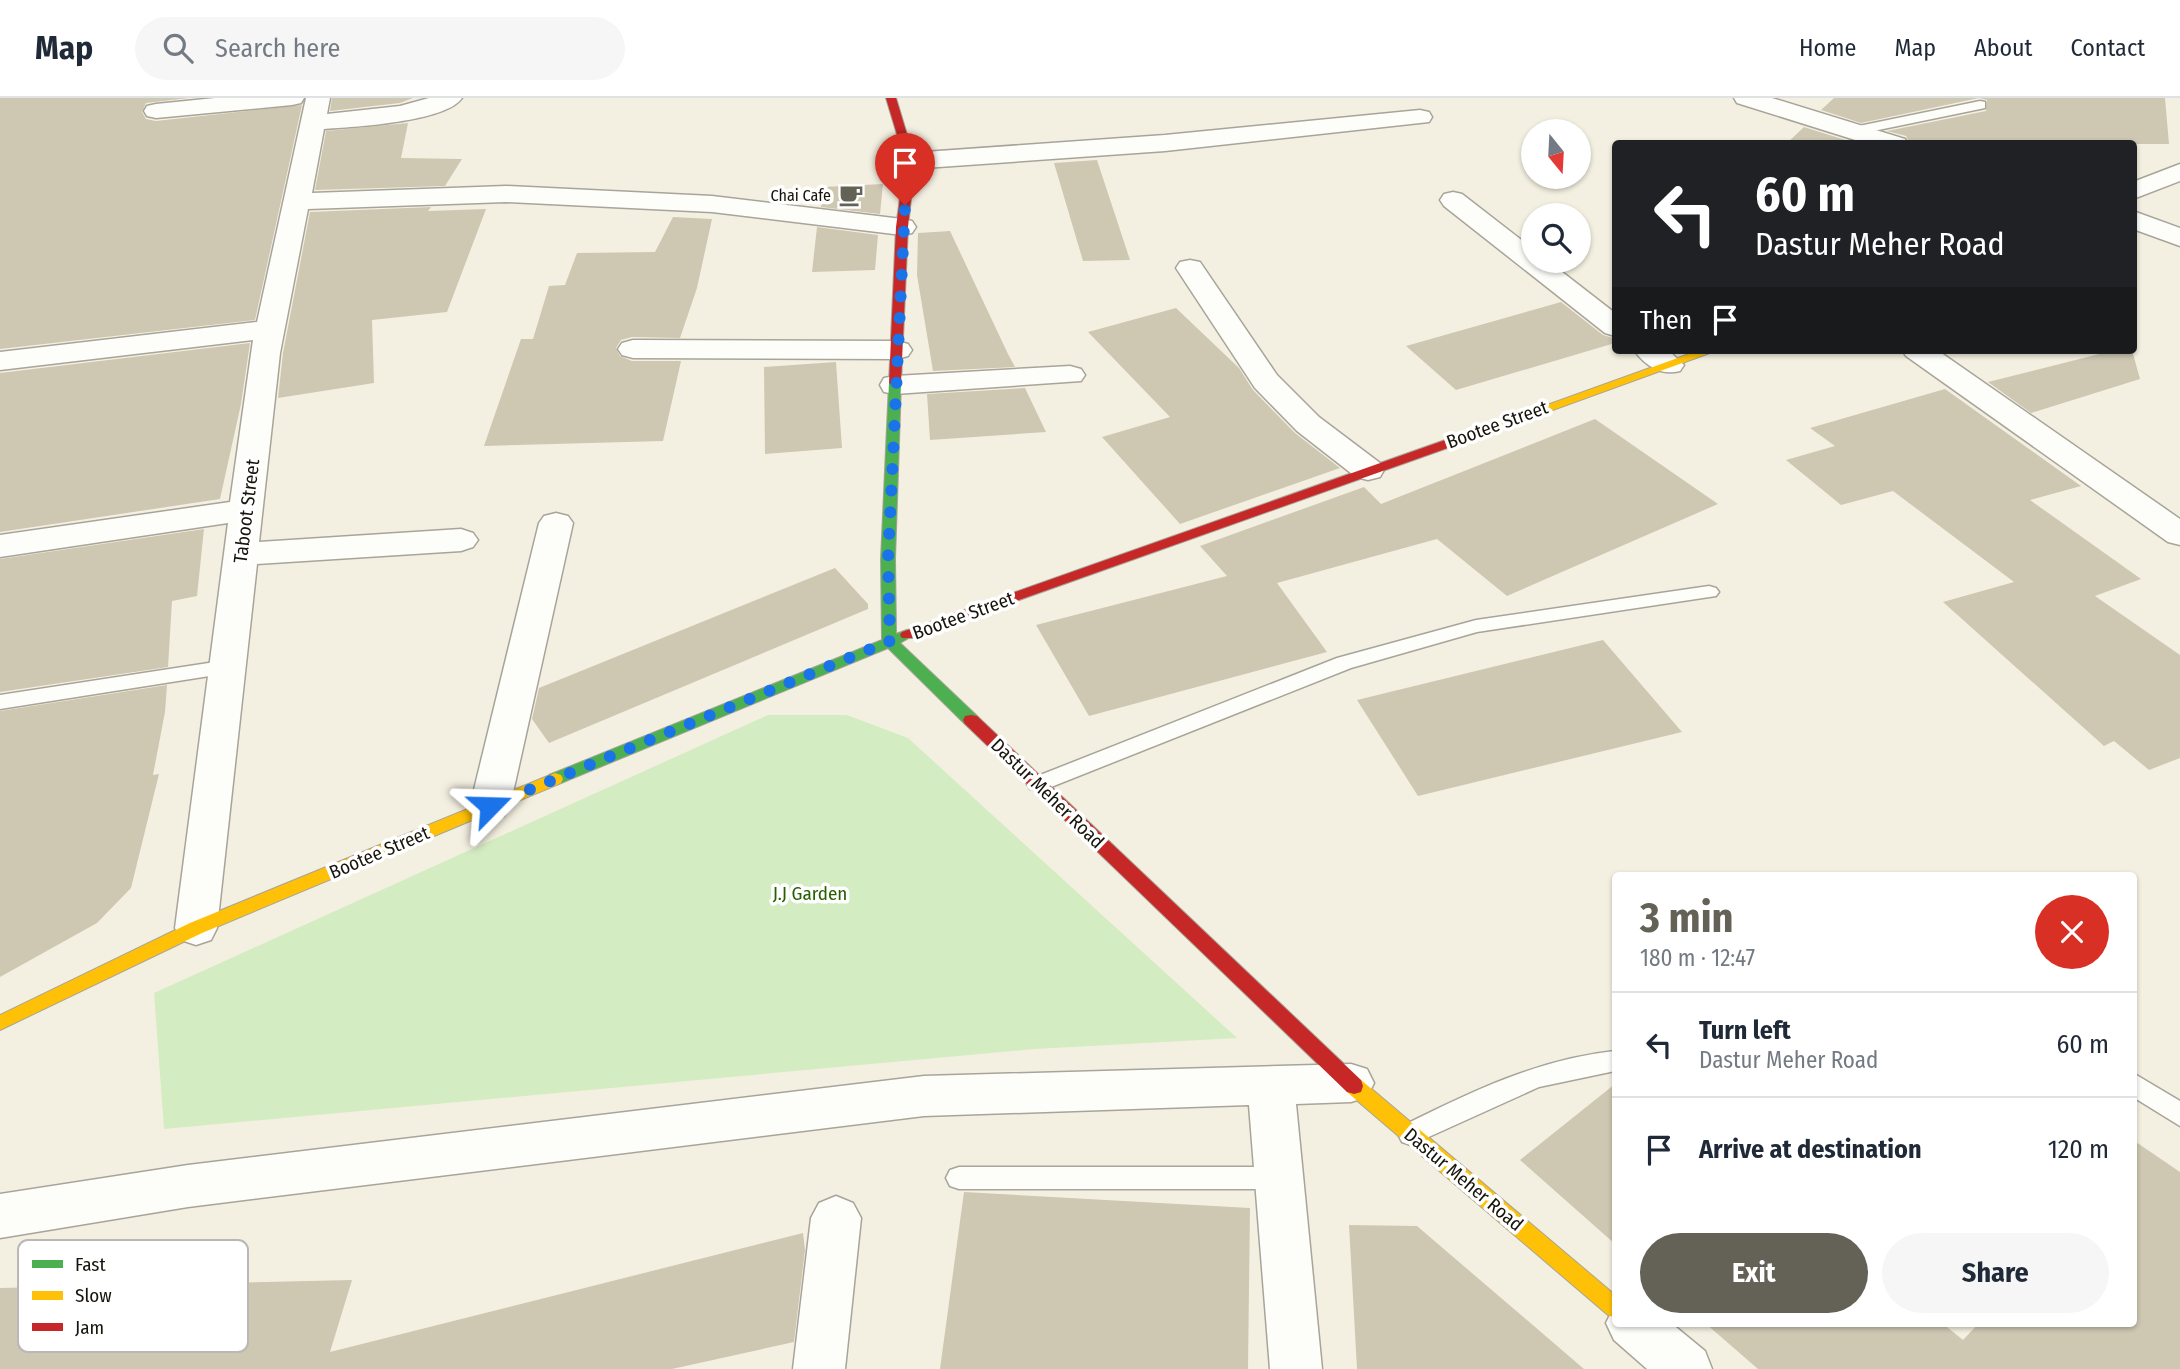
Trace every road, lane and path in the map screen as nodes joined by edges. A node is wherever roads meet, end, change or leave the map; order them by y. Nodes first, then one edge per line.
1 (450, 98) edge
2 (891, 98) edge
3 (1351, 98) edge
4 (1746, 98) edge
5 (1980, 105) dead end
6 (308, 106) edge
7 (156, 111) dead end
8 (1420, 117) dead end
9 (1373, 122) junction
10 (1854, 131) junction
11 (1883, 140) edge
12 (910, 161) junction
13 (2180, 172) edge
14 (2137, 189) edge
15 (1453, 200) dead end
16 (298, 201) junction
17 (2137, 221) edge
18 (902, 227) junction
19 (2180, 238) edge
20 (1190, 268) dead end
21 (1612, 325) edge
22 (270, 329) junction
23 (633, 349) dead end
24 (897, 350) junction
25 (1682, 354) edge
26 (1923, 354) edge
27 (1659, 357) edge
28 (0, 361) edge
29 (1070, 375) dead end
30 (895, 385) junction
31 (1368, 470) junction
32 (246, 510) junction
33 (556, 523) dead end
34 (2180, 536) edge
35 (461, 540) dead end
36 (0, 546) edge
37 (241, 554) junction
38 (1709, 592) dead end
39 (890, 641) junction
40 (228, 667) junction
41 (0, 702) edge
42 (1038, 783) junction
43 (490, 806) junction
44 (196, 928) junction
45 (0, 1023) edge
46 (1612, 1061) edge
47 (1351, 1083) junction
48 (1271, 1086) junction
49 (2137, 1086) edge
50 (2180, 1115) edge
51 (1411, 1134) junction
52 (959, 1178) dead end
53 (1279, 1178) junction
54 (0, 1216) edge
55 (836, 1218) dead end
56 (1612, 1305) edge
57 (1637, 1327) edge
58 (819, 1369) edge
59 (1296, 1369) edge
60 (1686, 1369) edge

1 - 6 street
2 - 12 street
3 - 9 street
4 - 10 street
5 - 10 lane
6 - 7 street
6 - 16 street, Taboot Street
8 - 9 street
9 - 12 street
10 - 11 street
12 - 18 street
13 - 14 street
15 - 21 street
16 - 18 street
16 - 22 street, Taboot Street
17 - 19 street
18 - 24 street
20 - 31 street
22 - 28 street
22 - 32 street, Taboot Street
23 - 24 street
24 - 30 street
25 - 27 street, Bootee Street
26 - 34 street
27 - 31 street, Bootee Street
29 - 30 street
30 - 39 street
31 - 39 street, Bootee Street
32 - 36 street
32 - 37 street, Taboot Street
33 - 43 street
35 - 37 street
37 - 40 street, Taboot Street
38 - 42 lane
39 - 42 street, Dastur Meher Road
39 - 43 street, Bootee Street
40 - 41 lane
40 - 44 street, Taboot Street
42 - 47 street, Dastur Meher Road
43 - 44 street, Bootee Street
44 - 45 street, Bootee Street
46 - 51 lane
47 - 48 street
47 - 51 street, Dastur Meher Road
48 - 53 street
48 - 54 street
49 - 50 lane
51 - 56 street, Dastur Meher Road
52 - 53 lane
53 - 59 street
55 - 58 street
57 - 60 street

